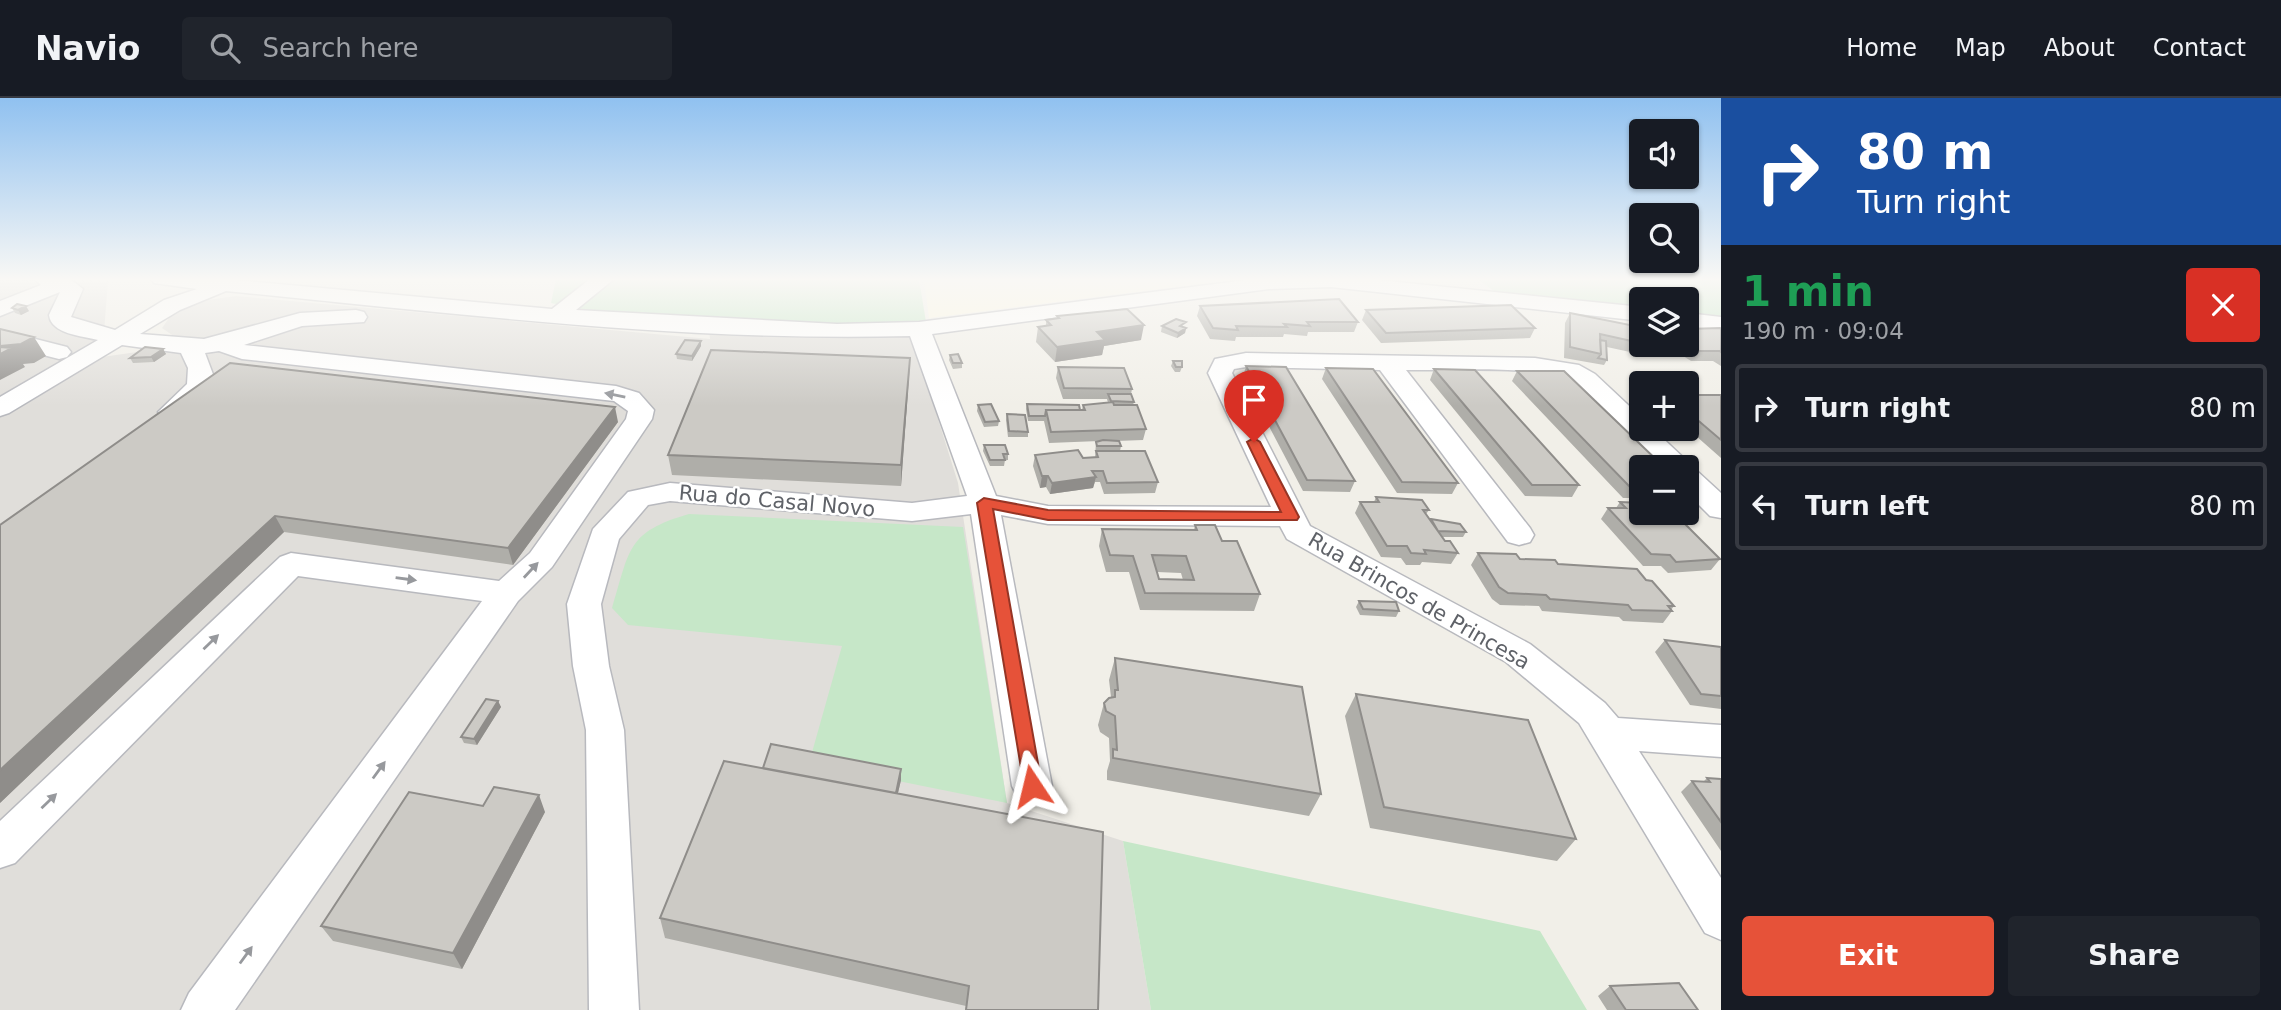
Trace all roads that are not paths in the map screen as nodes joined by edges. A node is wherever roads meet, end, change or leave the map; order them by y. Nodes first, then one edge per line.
1 (20, 322) edge
2 (63, 322) edge
3 (145, 322) edge
4 (286, 322) edge
5 (401, 322) edge
6 (648, 322) edge
7 (967, 322) edge
8 (1700, 322) edge
9 (1721, 324) edge
10 (0, 326) edge
11 (919, 329) junction
12 (97, 331) junction
13 (122, 336) junction
14 (0, 337) edge
15 (568, 338) dead end
16 (205, 345) junction
17 (59, 352) junction
18 (319, 361) junction
19 (1387, 362) junction
20 (203, 377) junction
21 (0, 383) edge
22 (0, 408) edge
23 (147, 429) edge
24 (1665, 455) edge
25 (1699, 488) edge
26 (984, 503) junction
27 (1721, 509) edge
28 (1292, 517) junction
29 (1518, 535) dead end
30 (506, 593) junction
31 (1608, 733) junction
32 (1721, 741) edge
33 (1032, 786) dead end
34 (0, 849) edge
35 (1721, 918) edge
36 (206, 1010) edge
37 (614, 1010) edge

1 - 10 street
2 - 12 street
3 - 13 street
4 - 16 street
5 - 15 street
6 - 11 street
7 - 11 street
8 - 9 street
11 - 26 street
12 - 13 street
12 - 17 street
13 - 16 street
13 - 22 street
14 - 17 street
16 - 18 street
16 - 20 street
17 - 21 street
18 - 20 street
30 -> 18 street
19 - 24 street
19 - 28 street, Rua Brincos de Princesa
19 - 29 street
20 - 23 street
25 - 27 street
26 - 28 street, Rua do Casal Novo
26 - 33 street
26 - 37 street, Rua do Casal Novo
28 - 31 street, Rua Brincos de Princesa
34 -> 30 street
36 -> 30 street
31 - 32 street
31 - 35 street, Rua Brincos de Princesa

